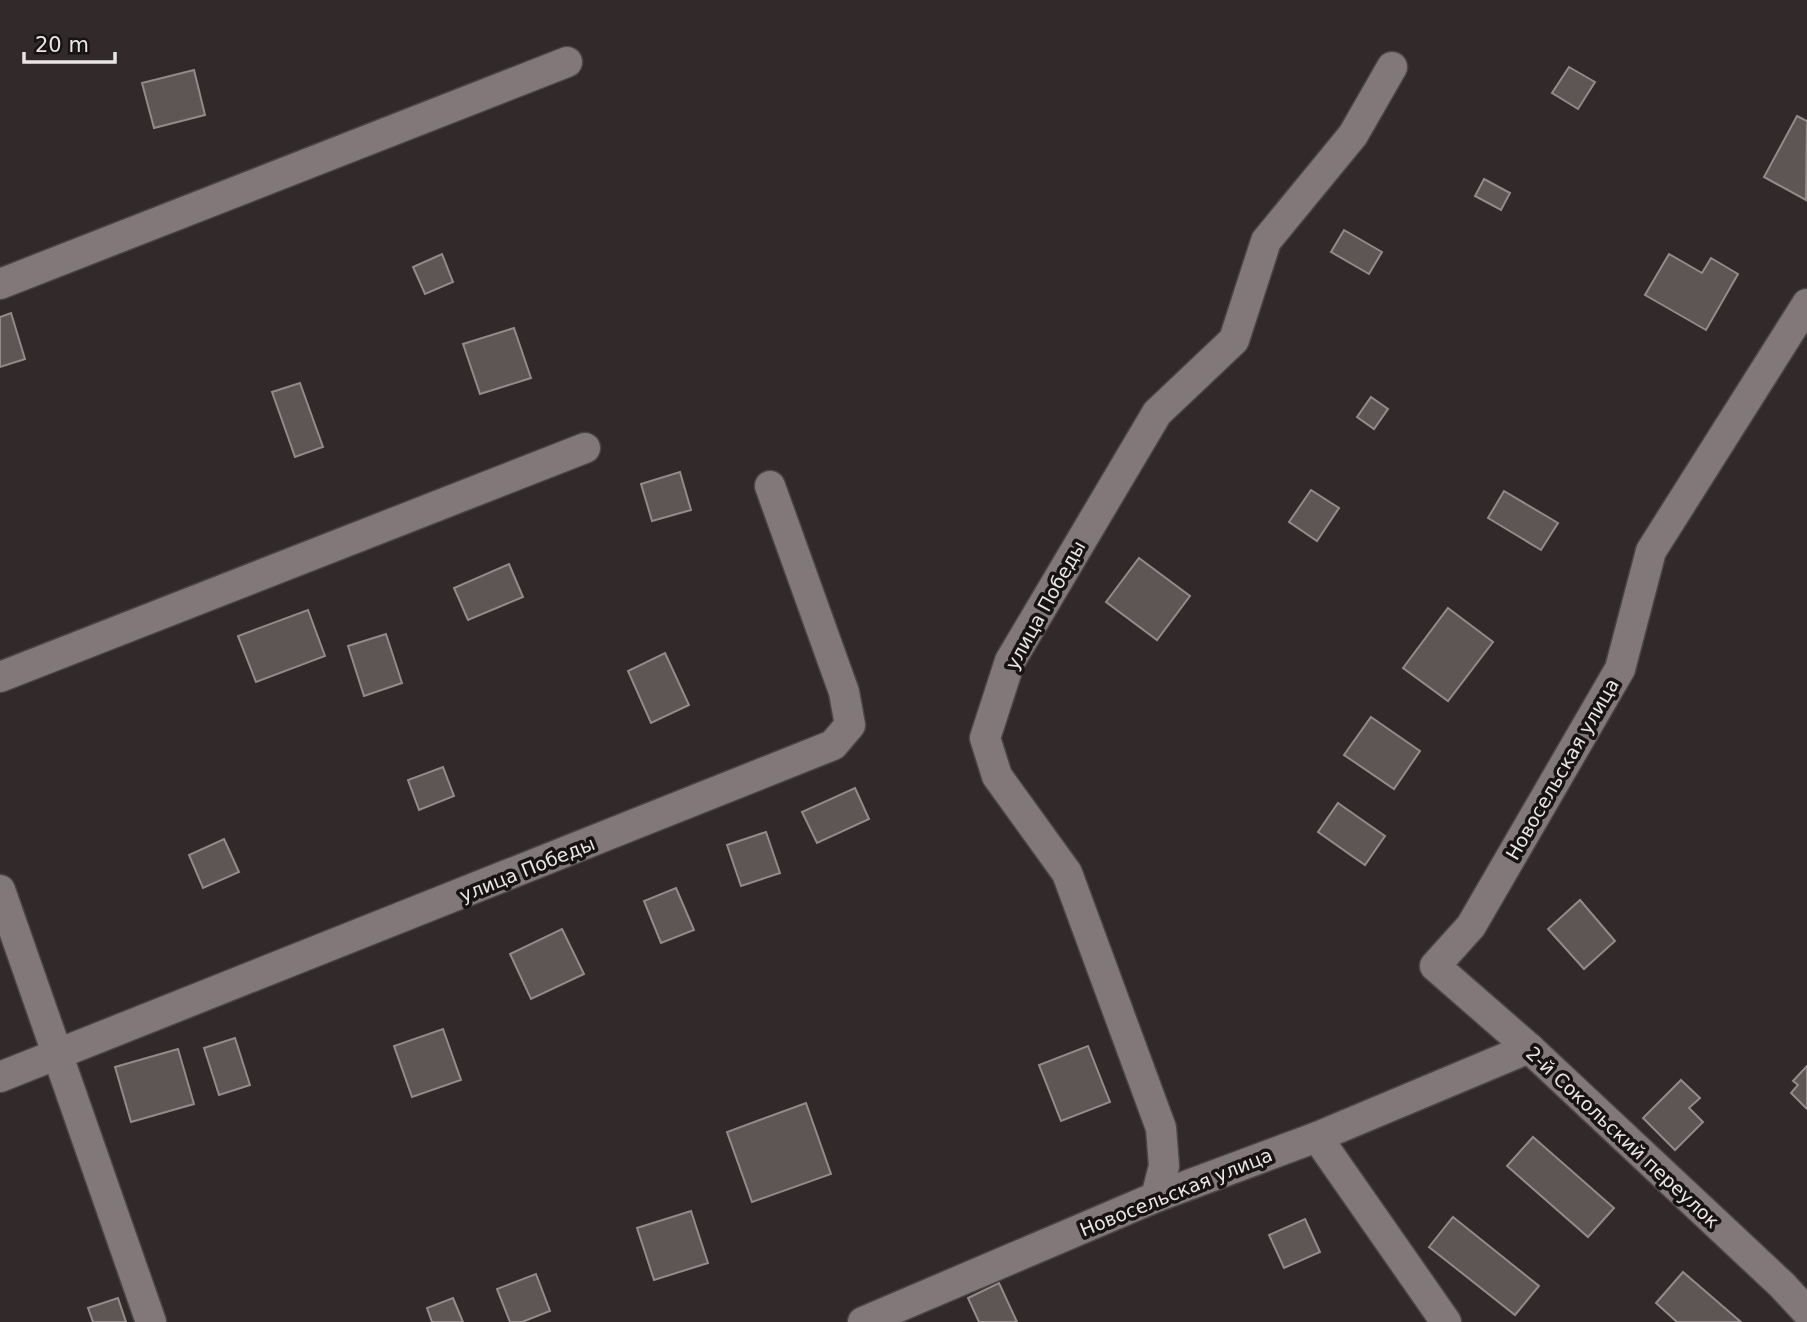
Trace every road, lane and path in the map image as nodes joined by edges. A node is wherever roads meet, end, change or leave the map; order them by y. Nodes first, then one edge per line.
1 (567, 62) dead end
2 (1392, 66) dead end
3 (0, 284) edge
4 (1807, 304) edge
5 (585, 448) dead end
6 (770, 486) dead end
7 (0, 677) edge
8 (0, 890) edge
9 (1435, 966) joint
10 (1529, 1048) junction
11 (60, 1055) junction
12 (0, 1077) edge
13 (1317, 1137) junction
14 (1156, 1197) junction
15 (1807, 1312) edge
16 (151, 1322) edge
17 (863, 1322) edge
18 (1446, 1322) edge

1 - 3 street
2 - 14 street, улица Победы
4 - 9 street, Новосельская улица
5 - 7 street
6 - 11 street, улица Победы
8 - 11 street
9 - 10 street, 2-й Сокольский переулок
10 - 13 street, Новосельская улица
10 - 15 street, 2-й Сокольский переулок
11 - 12 street, улица Победы
11 - 16 street
13 - 14 street, Новосельская улица
13 - 18 street
14 - 17 street, Новосельская улица

